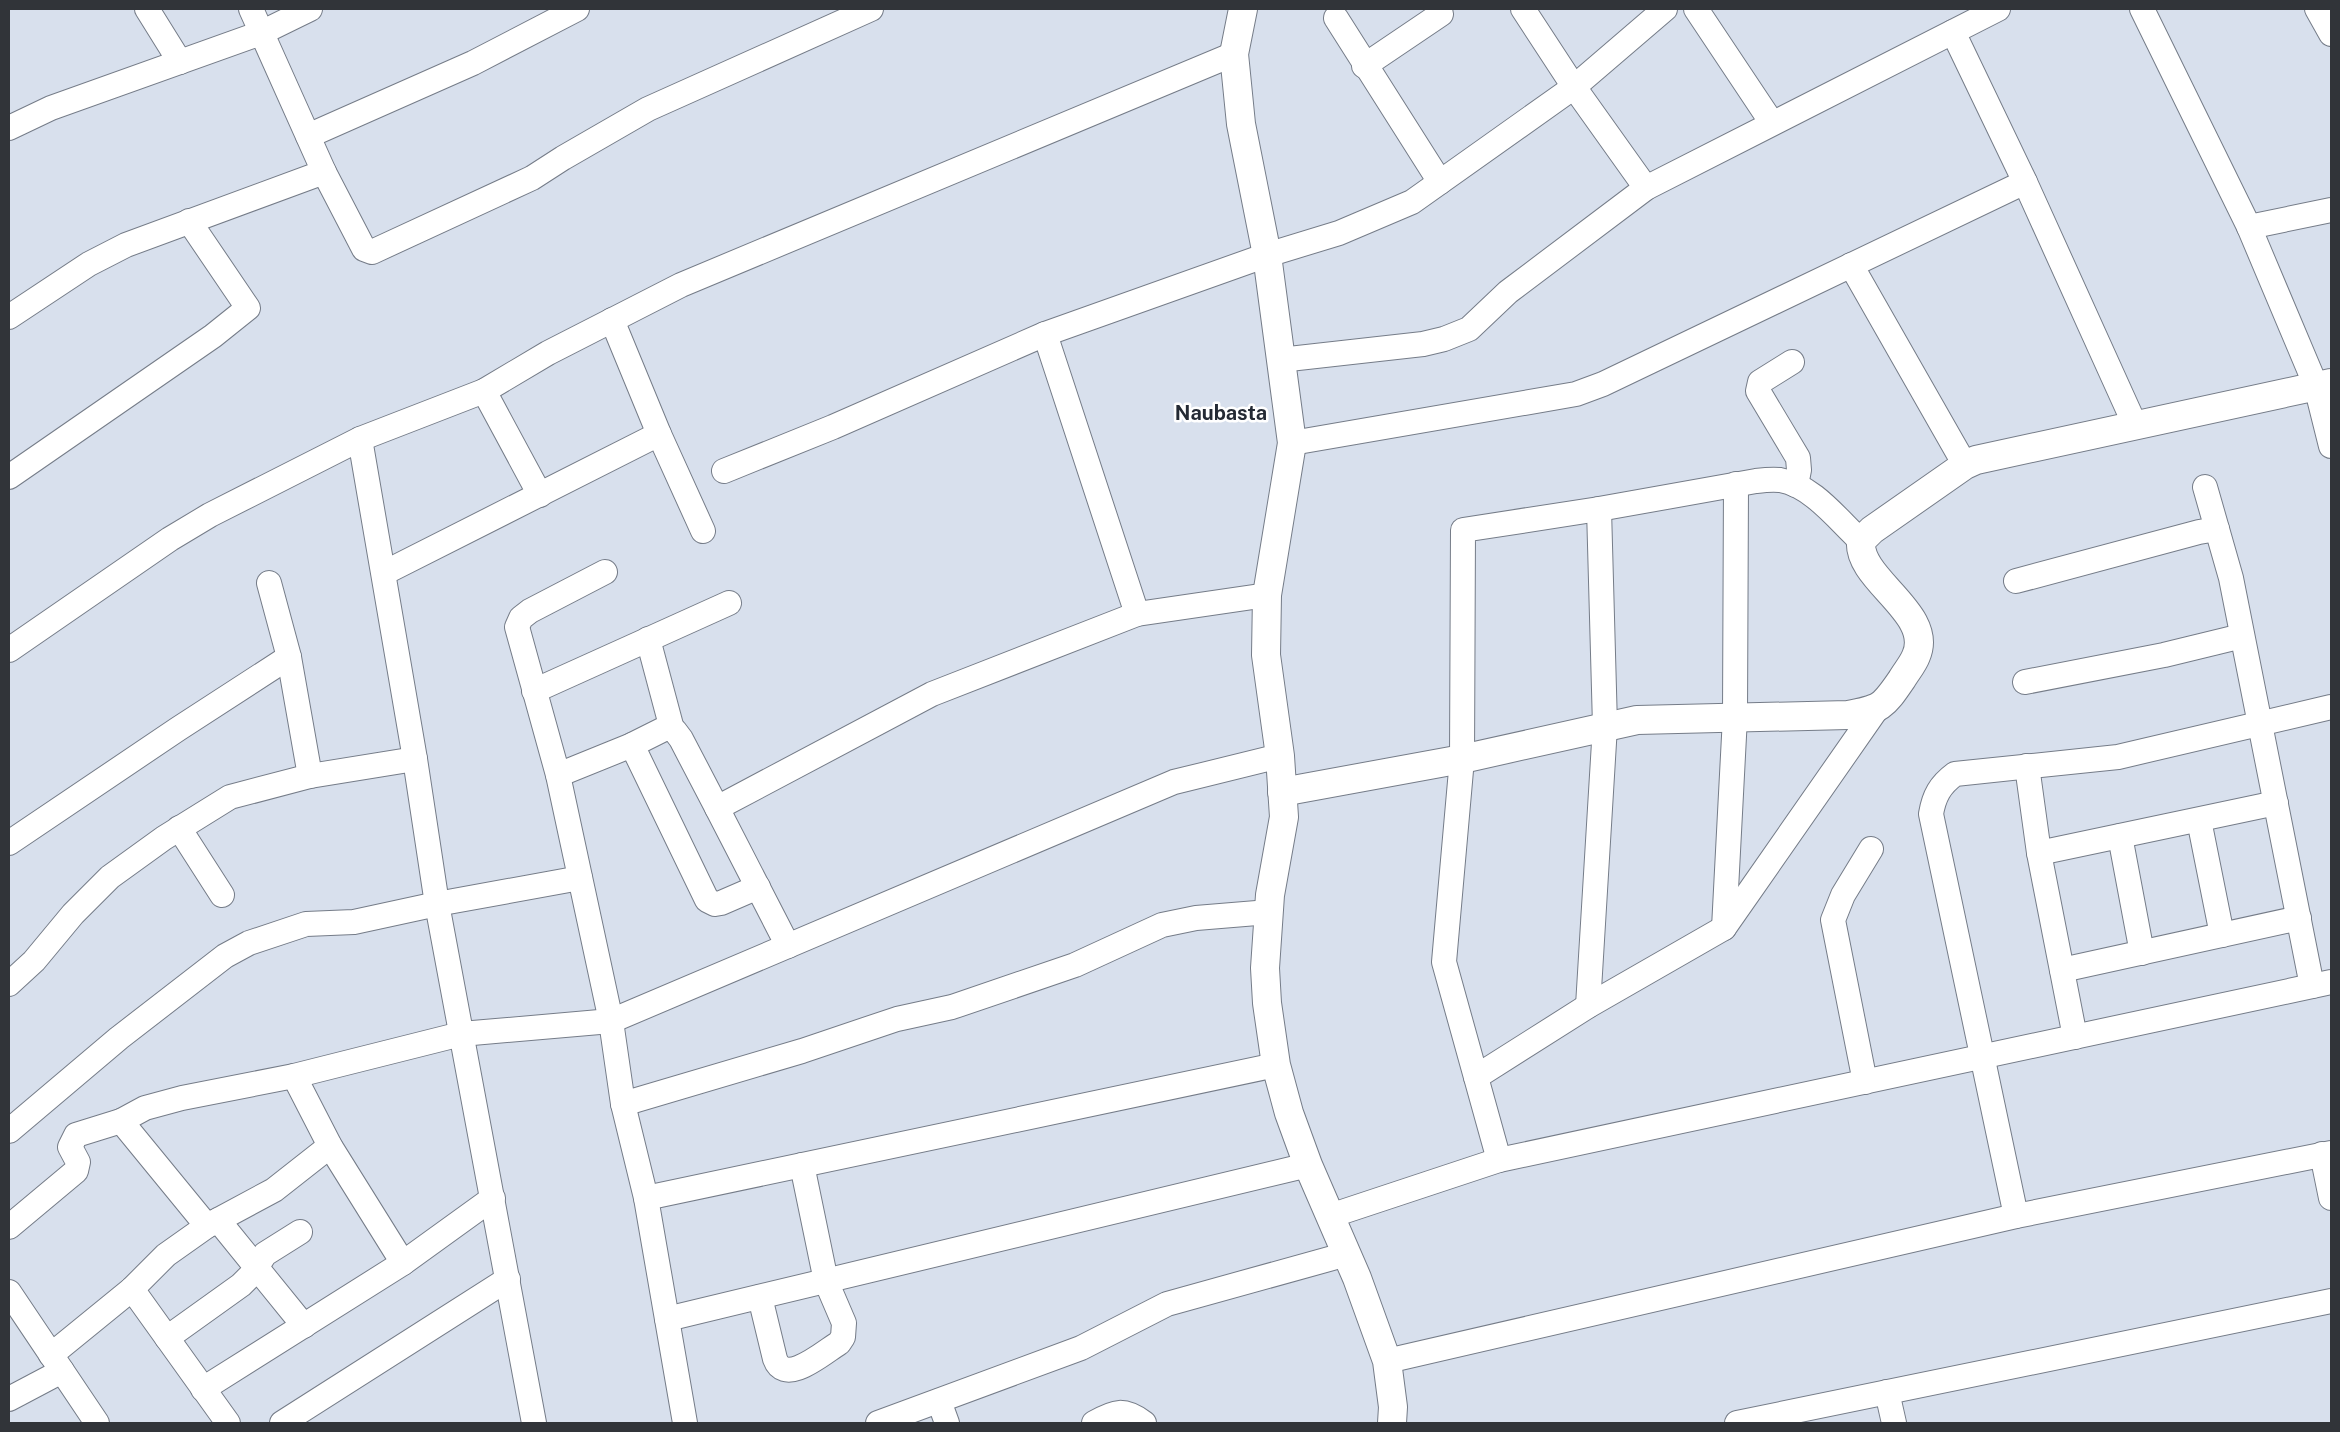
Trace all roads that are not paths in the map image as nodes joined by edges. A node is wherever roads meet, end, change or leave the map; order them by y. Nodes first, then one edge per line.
1 (147, 9) edge
2 (251, 9) edge
3 (310, 9) edge
4 (577, 9) edge
5 (870, 9) edge
6 (1243, 9) edge
7 (1523, 9) edge
8 (1665, 9) edge
9 (1696, 9) edge
10 (1998, 9) edge
11 (2142, 9) edge
12 (2317, 9) edge
13 (1441, 14) dead end
14 (1336, 18) dead end
15 (1953, 32) junction
16 (261, 33) junction
17 (2331, 34) edge
18 (1234, 54) junction
19 (180, 62) junction
20 (1364, 66) junction
21 (1574, 87) junction
22 (1772, 123) junction
23 (9, 128) edge
24 (308, 136) junction
25 (324, 172) junction
26 (1440, 182) junction
27 (2025, 182) junction
28 (1646, 188) junction
29 (2331, 210) edge
30 (189, 221) junction
31 (2249, 226) junction
32 (1267, 255) junction
33 (1851, 265) junction
34 (9, 318) edge
35 (612, 320) junction
36 (1045, 334) junction
37 (1280, 360) junction
38 (1792, 362) dead end
39 (2324, 384) edge
40 (484, 391) junction
41 (2136, 425) junction
42 (658, 434) junction
43 (360, 439) junction
44 (1292, 442) junction
45 (2331, 446) edge
46 (1964, 465) junction
47 (724, 471) dead end
48 (9, 477) edge
49 (1736, 484) junction
50 (1796, 485) junction
51 (2205, 487) dead end
52 (540, 495) junction
53 (1599, 509) junction
54 (2217, 529) junction
55 (703, 531) dead end
56 (1861, 541) junction
57 (605, 572) dead end
58 (384, 573) junction
59 (2016, 581) dead end
60 (269, 583) dead end
61 (1267, 595) junction
62 (730, 603) dead end
63 (1137, 614) junction
64 (2242, 636) junction
65 (648, 639) junction
66 (9, 650) edge
67 (289, 657) junction
68 (2025, 682) dead end
69 (534, 691) junction
70 (2331, 707) edge
71 (1876, 710) junction
72 (1735, 717) junction
73 (2260, 722) junction
74 (1605, 726) junction
75 (672, 729) junction
76 (632, 745) junction
77 (1280, 756) junction
78 (416, 759) junction
79 (1462, 759) junction
80 (2027, 766) junction
81 (558, 775) junction
82 (310, 776) junction
83 (1282, 792) junction
84 (2276, 804) junction
85 (717, 808) junction
86 (2199, 820) junction
87 (179, 828) junction
88 (2120, 836) junction
89 (9, 843) edge
90 (1871, 849) dead end
91 (2039, 853) junction
92 (580, 878) junction
93 (758, 887) junction
94 (222, 896) dead end
95 (438, 904) junction
96 (1269, 912) junction
97 (2299, 918) junction
98 (1724, 928) junction
99 (2222, 935) junction
100 (788, 946) junction
101 (2142, 952) junction
102 (2062, 970) junction
103 (9, 984) edge
104 (2322, 984) edge
105 (1588, 1006) junction
106 (611, 1021) junction
107 (461, 1034) junction
108 (2075, 1037) junction
109 (1983, 1056) junction
110 (1276, 1065) junction
111 (294, 1076) junction
112 (1476, 1077) junction
113 (1865, 1082) junction
114 (623, 1104) junction
115 (121, 1121) junction
116 (9, 1131) edge
117 (330, 1146) junction
118 (2327, 1154) edge
119 (1499, 1160) junction
120 (802, 1165) junction
121 (1308, 1165) junction
122 (493, 1198) junction
123 (646, 1198) junction
124 (2331, 1198) edge
125 (1330, 1216) junction
126 (2016, 1216) junction
127 (212, 1223) junction
128 (9, 1227) edge
129 (300, 1232) dead end
130 (1347, 1254) junction
131 (403, 1263) junction
132 (256, 1269) junction
133 (508, 1279) junction
134 (826, 1281) junction
135 (132, 1289) junction
136 (760, 1297) junction
137 (11, 1299) edge
138 (2331, 1301) edge
139 (667, 1320) junction
140 (304, 1326) junction
141 (167, 1338) junction
142 (1387, 1361) junction
143 (56, 1363) junction
144 (204, 1390) junction
145 (1887, 1392) junction
146 (9, 1399) edge
147 (939, 1400) junction
148 (530, 1421) edge
149 (1762, 1421) edge
150 (97, 1423) edge
151 (228, 1423) edge
152 (282, 1423) edge
153 (684, 1423) edge
154 (878, 1423) edge
155 (947, 1423) edge
156 (1094, 1423) edge
157 (1144, 1423) edge
158 (1392, 1423) edge
159 (1737, 1423) edge
160 (1894, 1423) edge

1 - 19 street
2 - 16 street
3 - 16 street
4 - 24 street
5 - 25 street
6 - 18 street
7 - 21 street
8 - 21 street
9 - 22 street
10 - 15 street
11 - 31 street
12 - 17 street
13 - 20 street
14 - 20 street
15 - 22 street
15 - 27 street
16 - 19 street
16 - 24 street
18 - 32 street
18 - 35 street
19 - 23 street
20 - 26 street
21 - 26 street
21 - 28 street
22 - 28 street
24 - 25 street
25 - 30 street
26 - 32 street
27 - 33 street
27 - 41 street
28 - 37 street
29 - 31 street
30 - 34 street
30 - 48 street
31 - 39 street
32 - 36 street
32 - 37 street
33 - 44 street
33 - 46 street
35 - 40 street
35 - 42 street
36 - 47 street
36 - 63 street
37 - 44 street
38 - 50 street
39 - 41 street
39 - 45 street
40 - 43 street
40 - 52 street
41 - 46 street
42 - 52 street
42 - 55 street
43 - 58 street
43 - 66 street
44 - 61 street
46 - 56 street
49 - 50 street
49 - 53 street
49 - 72 street
50 - 56 street
51 - 54 street
52 - 58 street
53 - 74 street
53 - 79 street
54 - 59 street
54 - 64 street
56 - 71 street
57 - 69 street
58 - 78 street
60 - 67 street
61 - 63 street
61 - 77 street
62 - 65 street
63 - 85 street
64 - 68 street
64 - 73 street
65 - 69 street
65 - 75 street
67 - 82 street
67 - 89 street
69 - 81 street
70 - 73 street
71 - 72 street
71 - 98 street
72 - 74 street
72 - 98 street
73 - 80 street
73 - 84 street
74 - 79 street
74 - 105 street
75 - 76 street
75 - 85 street
76 - 81 street
76 - 93 street
77 - 83 street
77 - 100 street
78 - 82 street
78 - 95 street
79 - 83 street
79 - 112 street
80 - 91 street
80 - 109 street
81 - 92 street
82 - 87 street
83 - 96 street
84 - 86 street
84 - 97 street
85 - 93 street
86 - 88 street
86 - 99 street
87 - 94 street
87 - 103 street
88 - 91 street
88 - 101 street
90 - 113 street
91 - 102 street
92 - 95 street
92 - 106 street
93 - 100 street
95 - 107 street
95 - 116 street
96 - 110 street
96 - 114 street
97 - 99 street
97 - 104 street
98 - 105 street
99 - 101 street
100 - 106 street
101 - 102 street
102 - 108 street
104 - 108 street
105 - 112 street
106 - 107 street
106 - 114 street
107 - 111 street
107 - 122 street
108 - 109 street
109 - 113 street
109 - 126 street
110 - 120 street
110 - 121 street
111 - 115 street
111 - 117 street
112 - 119 street
113 - 119 street
114 - 123 street
115 - 127 street
115 - 128 street
117 - 127 street
117 - 131 street
118 - 124 street
118 - 126 street
119 - 125 street
120 - 123 street
120 - 134 street
121 - 125 street
121 - 134 street
122 - 131 street
122 - 133 street
123 - 139 street
125 - 130 street
126 - 142 street
127 - 132 street
127 - 135 street
129 - 132 street
130 - 142 street
130 - 147 street
131 - 140 street
132 - 140 street
132 - 141 street
133 - 148 street
133 - 152 street
134 - 136 street
134 - 136 street
135 - 141 street
135 - 143 street
136 - 139 street
137 - 143 street
138 - 145 street
139 - 153 street
140 - 144 street
141 - 144 street
142 - 158 street
143 - 146 street
143 - 150 street
144 - 151 street
145 - 149 street
145 - 160 street
147 - 154 street
147 - 155 street
149 - 159 street
156 - 157 street

